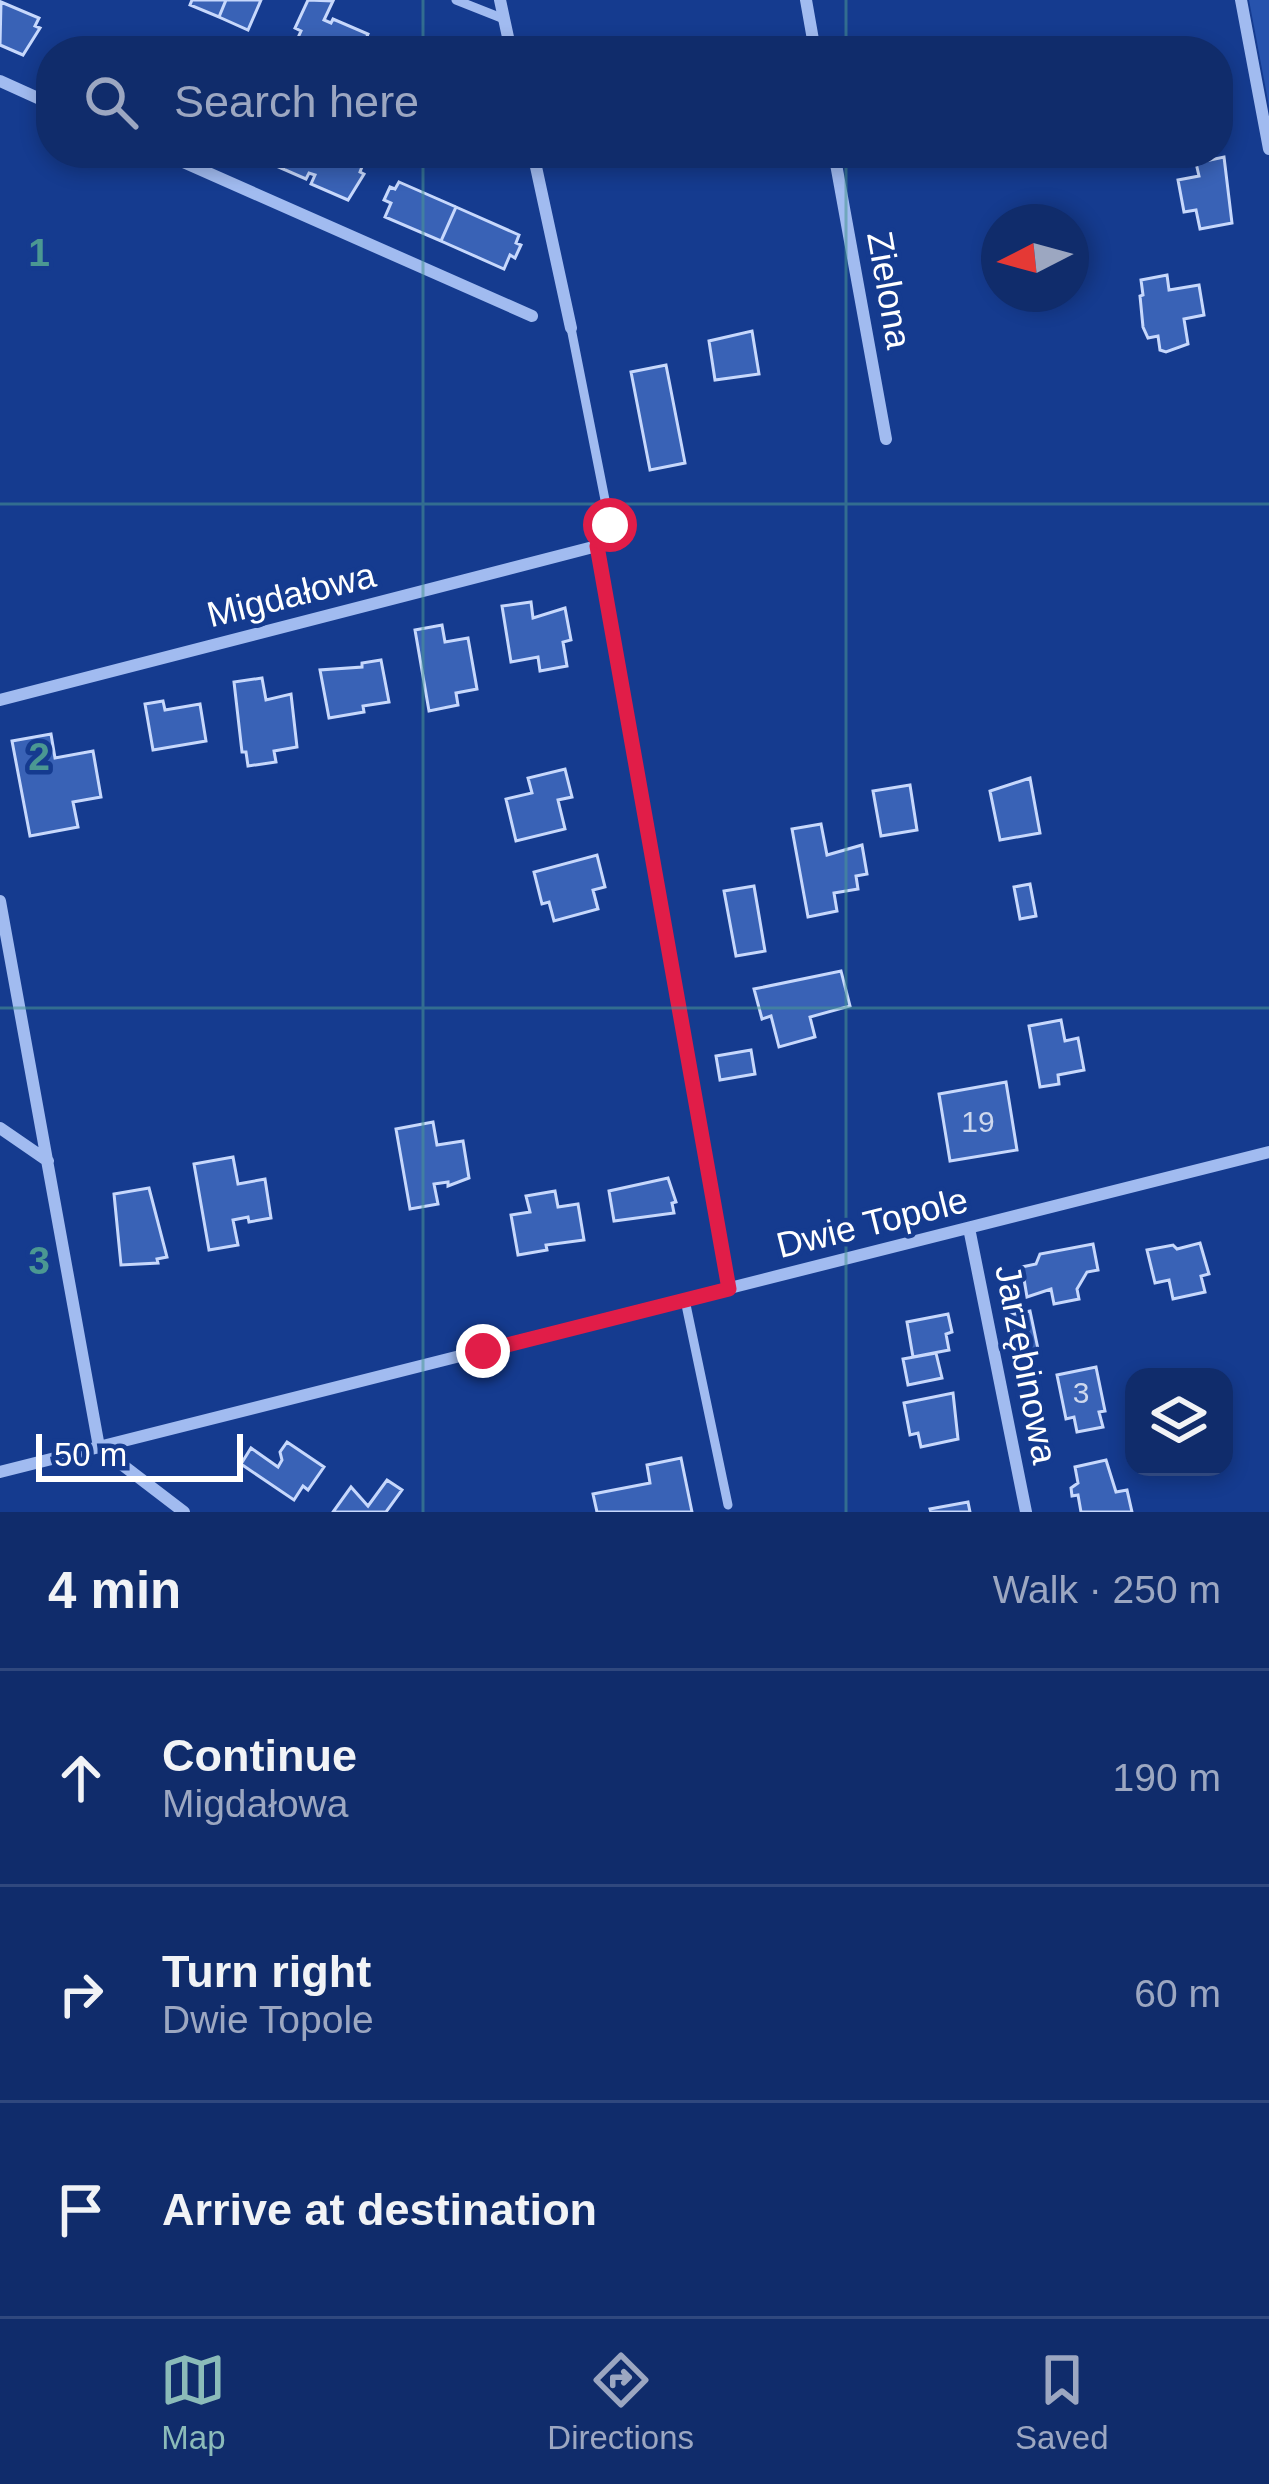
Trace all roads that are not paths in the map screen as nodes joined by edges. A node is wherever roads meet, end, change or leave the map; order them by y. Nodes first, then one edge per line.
1 (455, 0) edge
2 (500, 0) edge
3 (806, 0) edge
4 (1241, 0) edge
5 (504, 20) junction
6 (508, 36) edge
7 (812, 36) edge
8 (0, 81) edge
9 (36, 97) edge
10 (1269, 149) edge
11 (197, 168) edge
12 (536, 168) edge
13 (837, 168) edge
14 (532, 316) dead end
15 (571, 328) joint
16 (886, 439) dead end
17 (597, 546) junction
18 (0, 700) edge
19 (0, 901) edge
20 (0, 1128) edge
21 (1269, 1152) edge
22 (48, 1161) junction
23 (969, 1228) junction
24 (729, 1289) junction
25 (685, 1300) junction
26 (99, 1447) junction
27 (0, 1472) edge
28 (728, 1504) dead end
29 (184, 1512) edge
30 (1026, 1512) edge

1 - 5 lane
2 - 5 street
3 - 7 street
4 - 10 street
5 - 6 street
8 - 9 street
11 - 14 street
12 - 15 street
13 - 16 street, Zielona
15 - 17 lane
17 - 18 street, Migdałowa
17 - 24 street
19 - 22 street
20 - 22 street
21 - 23 street, Dwie Topole
22 - 26 street
23 - 24 street, Dwie Topole
23 - 30 street, Jarzębinowa
24 - 25 street, Dwie Topole
25 - 26 street, Dwie Topole
25 - 28 lane
26 - 27 street, Dwie Topole
26 - 29 street

